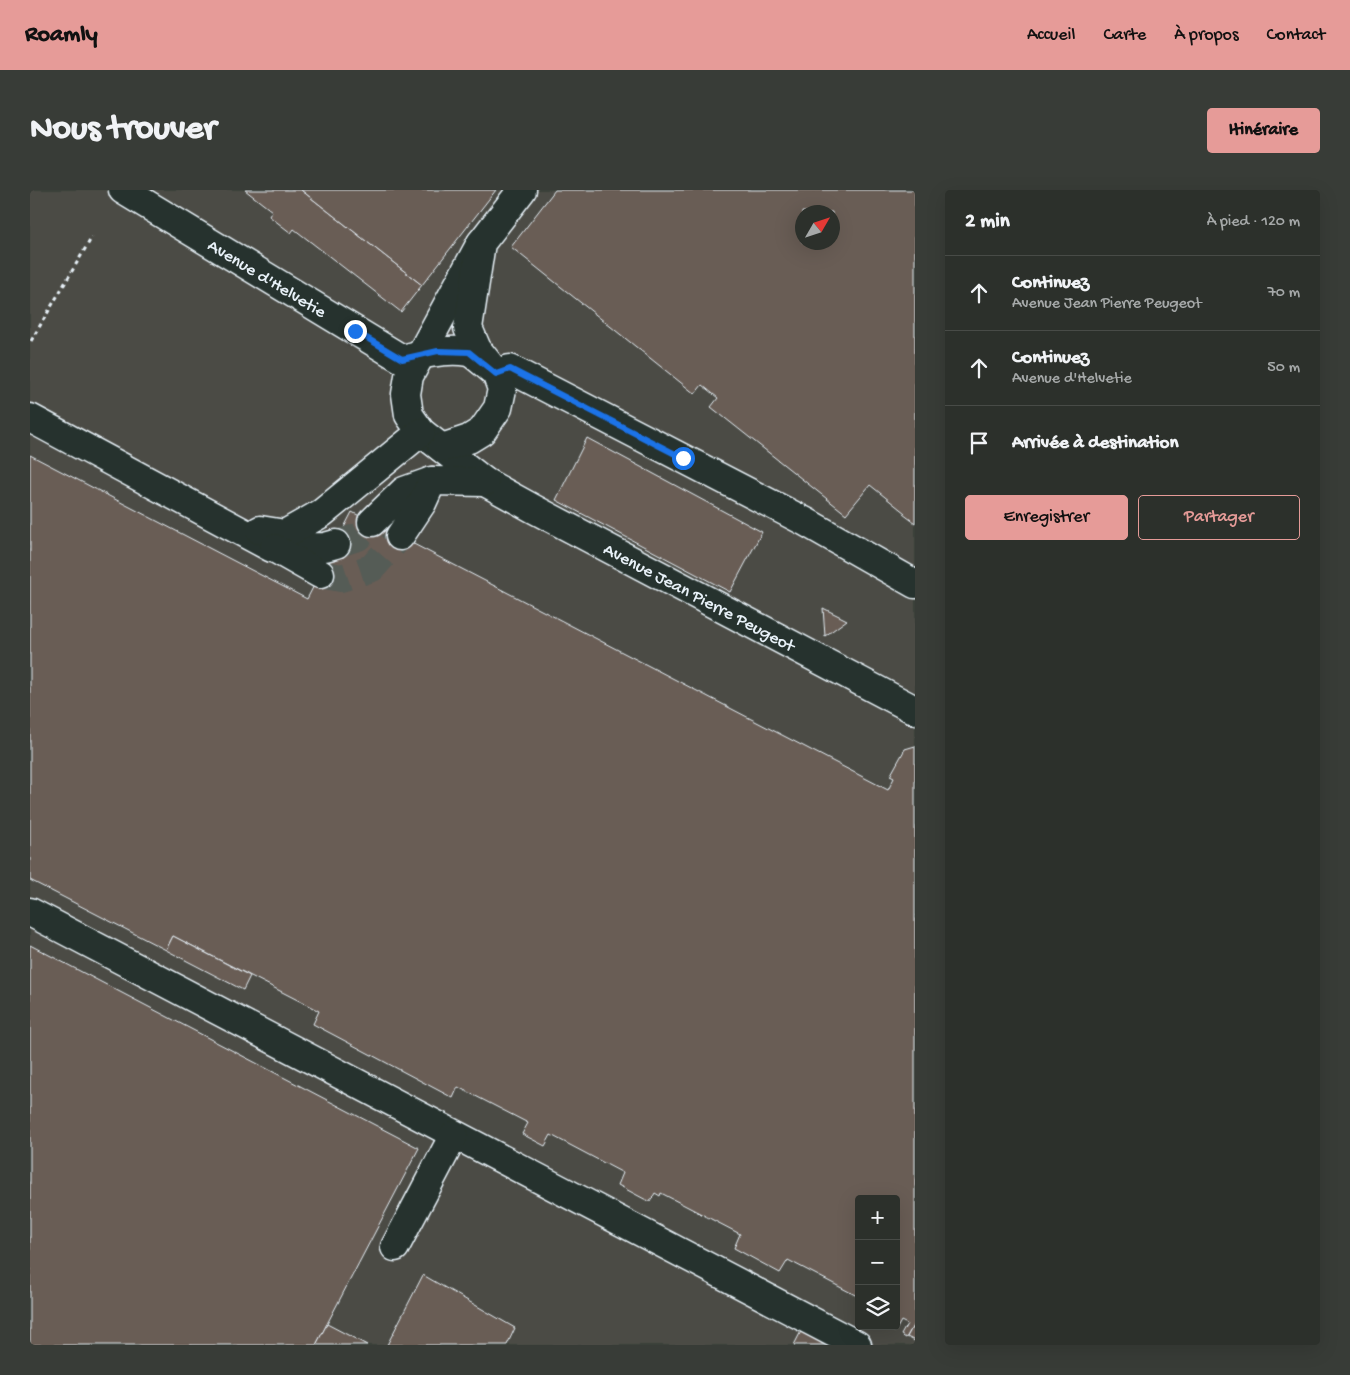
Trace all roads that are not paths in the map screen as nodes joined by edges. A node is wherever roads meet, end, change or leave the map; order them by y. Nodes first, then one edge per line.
1 (123, 190) edge
2 (522, 190) edge
3 (481, 243) junction
4 (420, 354) junction
5 (496, 374) junction
6 (30, 418) edge
7 (421, 432) junction
8 (442, 448) junction
9 (432, 481) junction
10 (485, 482) junction
11 (372, 522) tunnel mouth
12 (231, 526) junction
13 (400, 536) tunnel mouth
14 (336, 544) tunnel mouth
15 (272, 548) junction
16 (320, 574) tunnel mouth
17 (915, 584) edge
18 (915, 710) edge
19 (30, 912) edge
20 (454, 1135) junction
21 (395, 1248) dead end
22 (857, 1345) edge

1 - 4 street, Avenue d'Helvetie
2 - 3 street
3 - 4 street
3 - 5 street
4 - 5 street, Avenue d'Helvetie
4 - 7 street
5 - 8 street
5 - 17 street
6 - 12 street
7 - 8 street
7 - 12 street
8 - 10 street, Avenue Jean Pierre Peugeot
9 - 10 street
9 - 11 street
9 - 13 street
10 - 18 street, Avenue Jean Pierre Peugeot
12 - 15 street
14 - 15 street
15 - 16 street
19 - 20 street
20 - 21 street
20 - 22 street

